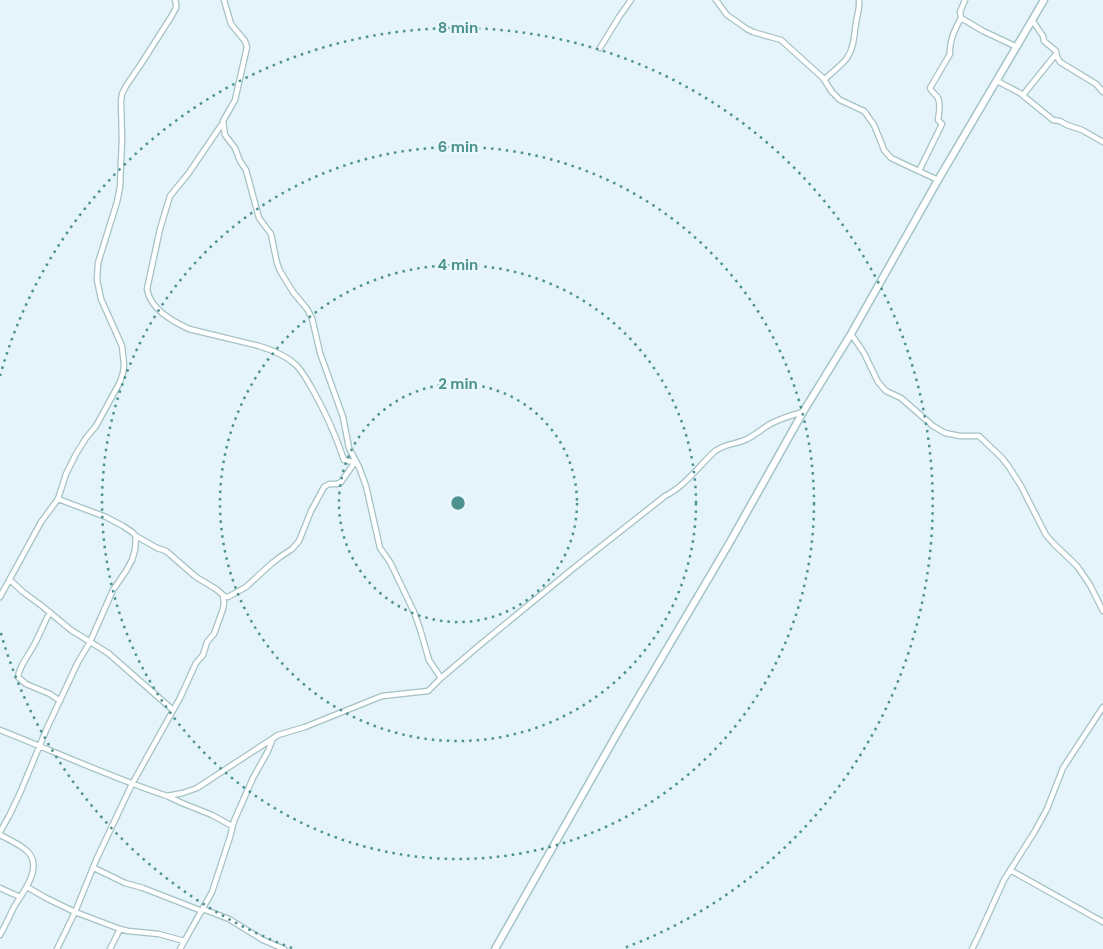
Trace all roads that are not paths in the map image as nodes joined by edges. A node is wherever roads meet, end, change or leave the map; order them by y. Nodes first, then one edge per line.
1 (175, 0) edge
2 (224, 0) edge
3 (631, 0) edge
4 (716, 0) edge
5 (859, 0) edge
6 (965, 0) edge
7 (1044, 0) edge
8 (961, 18) junction
9 (1032, 20) junction
10 (600, 48) dead end
11 (1017, 48) junction
12 (1057, 52) junction
13 (824, 80) junction
14 (997, 81) junction
15 (1103, 92) edge
16 (1023, 96) junction
17 (222, 124) junction
18 (1103, 142) edge
19 (919, 172) junction
20 (938, 180) junction
21 (851, 334) junction
22 (803, 412) junction
23 (356, 462) junction
24 (58, 499) junction
25 (136, 536) junction
26 (10, 580) junction
27 (223, 596) junction
28 (0, 597) edge
29 (50, 612) junction
30 (1103, 612) edge
31 (90, 642) junction
32 (441, 678) junction
33 (60, 701) junction
34 (1103, 707) edge
35 (173, 710) junction
36 (0, 730) edge
37 (272, 740) junction
38 (40, 745) junction
39 (132, 784) junction
40 (168, 796) junction
41 (232, 826) junction
42 (0, 834) edge
43 (94, 868) junction
44 (1010, 870) junction
45 (26, 887) junction
46 (0, 888) edge
47 (20, 897) junction
48 (202, 910) junction
49 (75, 912) junction
50 (1103, 922) edge
51 (120, 929) junction
52 (0, 936) edge
53 (184, 941) junction
54 (58, 949) edge
55 (110, 949) edge
56 (180, 949) edge
57 (284, 949) edge
58 (495, 949) edge
59 (972, 949) edge

1 - 24 street
2 - 17 street
3 - 10 street
4 - 13 street
5 - 13 street
6 - 8 street
7 - 9 main road
8 - 11 street
8 - 19 street
9 - 11 main road
9 - 12 street
11 - 14 main road
12 - 15 street
12 - 16 street
13 - 19 street
14 - 16 street
14 - 20 main road
16 - 18 street
17 - 23 street
17 - 23 street
19 - 20 street
20 - 21 main road
21 - 22 main road
21 - 30 street
22 - 32 street
22 - 58 main road
23 - 27 street
23 - 32 street
24 - 25 street
24 - 26 street
25 - 27 street
25 - 31 street
26 - 28 street
26 - 29 street
27 - 35 street
29 - 31 street
29 - 33 street
31 - 33 street
31 - 35 street
32 - 37 street
33 - 38 street
34 - 44 street
35 - 39 street
36 - 38 street
37 - 40 street
37 - 41 street
38 - 39 street
38 - 42 street
39 - 40 street
39 - 43 street
40 - 41 street
41 - 48 street
42 - 45 street
43 - 48 street
43 - 49 street
44 - 50 street
44 - 59 street
45 - 47 street
45 - 49 street
46 - 47 street
47 - 52 street
48 - 53 street
48 - 57 street
49 - 51 street
49 - 54 street
51 - 53 street
51 - 55 street
53 - 56 street

